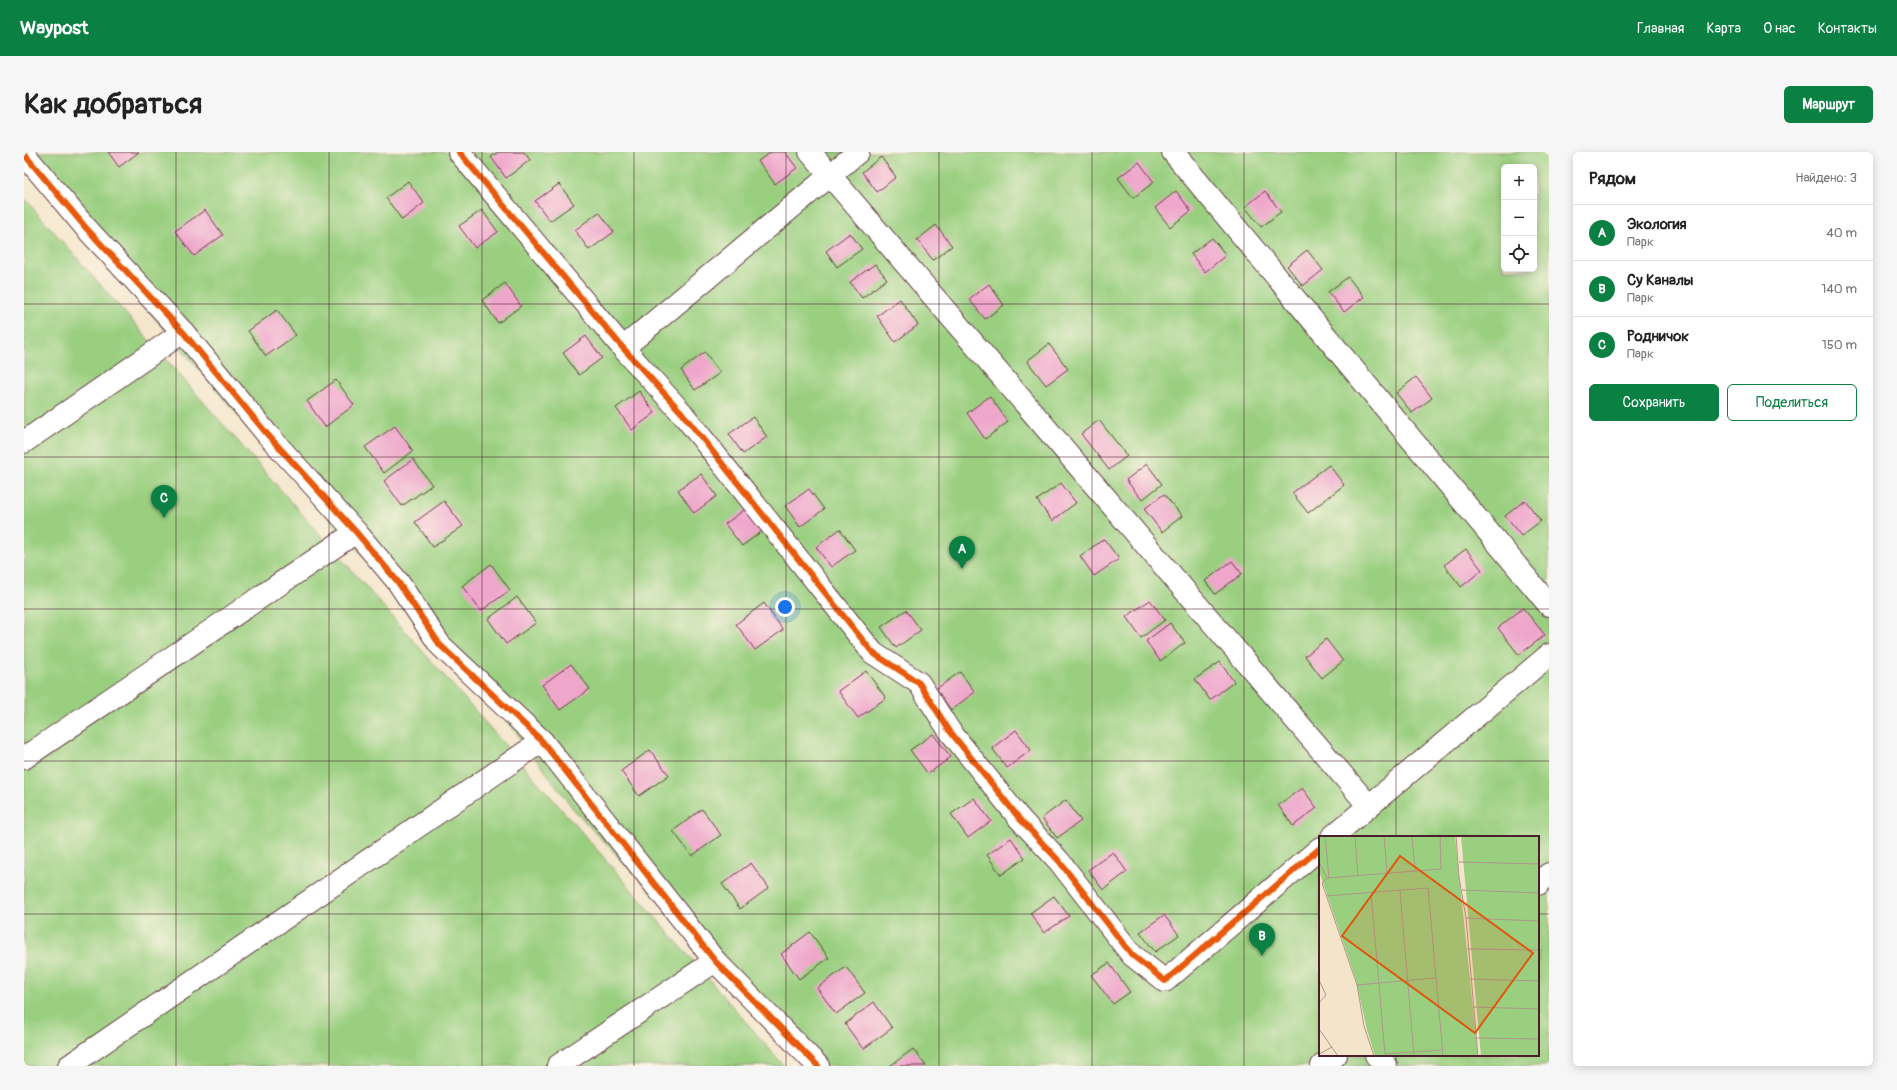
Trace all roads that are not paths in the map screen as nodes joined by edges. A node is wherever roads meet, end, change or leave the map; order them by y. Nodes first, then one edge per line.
1 (459, 152) edge
2 (810, 152) edge
3 (858, 152) edge
4 (1173, 152) edge
5 (24, 154) edge
6 (831, 176) junction
7 (183, 332) junction
8 (623, 348) junction
9 (24, 442) edge
10 (356, 532) junction
11 (1549, 605) edge
12 (1549, 654) edge
13 (542, 741) junction
14 (24, 758) edge
15 (1369, 806) junction
16 (1333, 836) edge
17 (1319, 849) edge
18 (1549, 874) edge
19 (1539, 883) edge
20 (715, 961) junction
21 (1335, 1056) edge
22 (1377, 1056) edge
23 (69, 1066) edge
24 (558, 1066) edge
25 (818, 1066) edge
26 (1322, 1066) edge
27 (1386, 1066) edge

1 - 8 street
2 - 6 street
3 - 6 street
4 - 11 street
5 - 7 street
6 - 8 street
6 - 15 street
7 - 9 street
7 - 10 street
8 - 17 street
10 - 13 street
10 - 14 street
12 - 15 street
13 - 20 street
13 - 23 street
15 - 16 street
18 - 19 street
20 - 24 street
20 - 25 street
21 - 26 street
22 - 27 street

